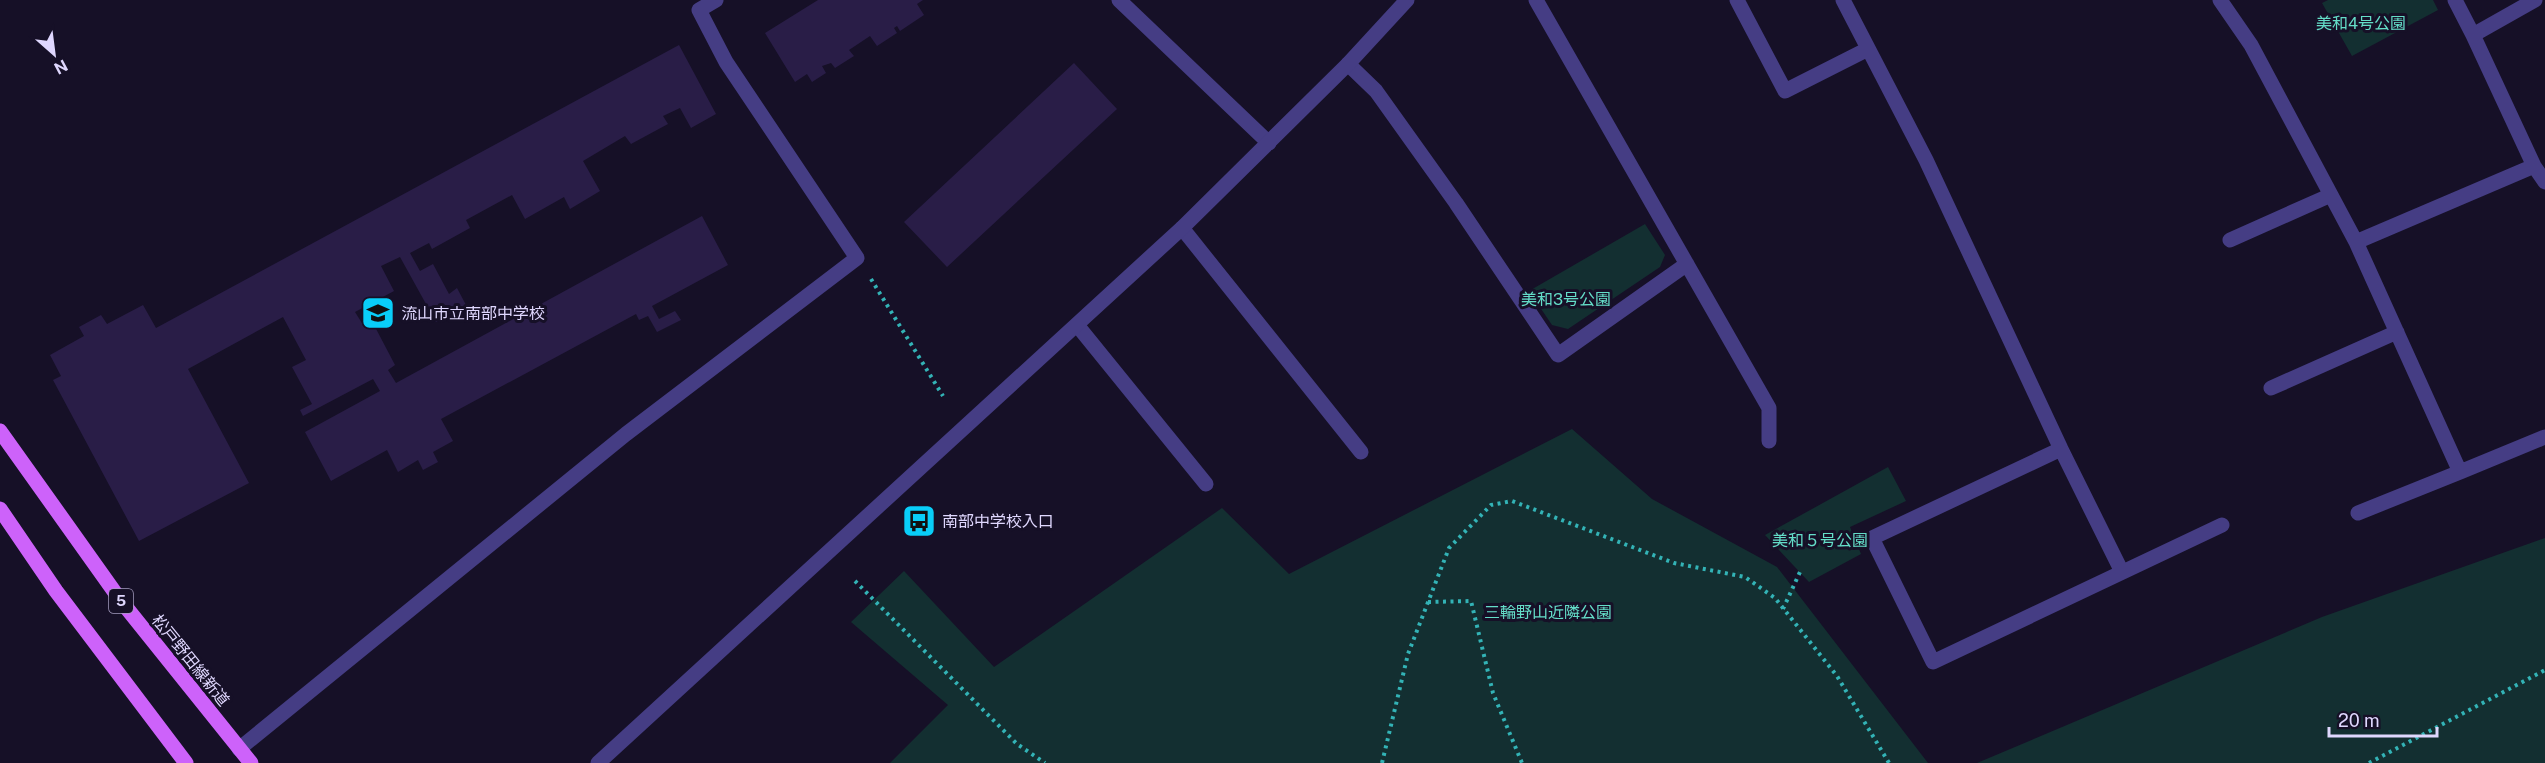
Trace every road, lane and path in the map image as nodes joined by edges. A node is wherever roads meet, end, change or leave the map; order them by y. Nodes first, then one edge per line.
1 (716, 0) edge
2 (1119, 0) edge
3 (1407, 0) edge
4 (1536, 0) edge
5 (1737, 0) edge
6 (1843, 0) edge
7 (2220, 0) edge
8 (2455, 0) edge
9 (2535, 0) edge
10 (2473, 35) junction
11 (1868, 49) junction
12 (1348, 64) junction
13 (1269, 143) junction
14 (2534, 166) junction
15 (2545, 182) edge
16 (2331, 195) junction
17 (1182, 228) junction
18 (2230, 240) dead end
19 (2356, 242) junction
20 (857, 258) junction
21 (1687, 264) junction
22 (1077, 325) junction
23 (2397, 332) junction
24 (2271, 388) dead end
25 (943, 396) dead end
26 (0, 431) edge
27 (2545, 437) edge
28 (1769, 441) dead end
29 (2061, 449) junction
30 (1361, 452) dead end
31 (2460, 472) junction
32 (1206, 484) dead end
33 (0, 509) edge
34 (2358, 513) dead end
35 (2222, 525) dead end
36 (1800, 572) dead end
37 (2122, 572) junction
38 (855, 581) dead end
39 (1428, 602) junction
40 (1783, 609) junction
41 (2545, 670) edge
42 (239, 749) junction
43 (186, 763) edge
44 (251, 763) edge
45 (598, 763) edge
46 (1045, 763) edge
47 (1382, 763) edge
48 (1521, 763) edge
49 (1888, 763) edge
50 (2368, 763) edge

1 - 20 street
2 - 13 street
3 - 12 street
4 - 21 street
5 - 11 street
6 - 11 street
7 - 16 street
8 - 10 street
9 - 10 street
10 - 14 street
11 - 29 street
12 - 13 street
12 - 21 street
13 - 17 street
14 - 15 street
14 - 19 street
16 - 18 street
16 - 19 street
17 - 22 street
17 - 30 street
19 - 23 street
20 - 25 path
20 - 42 street
21 - 28 street
22 - 32 street
22 - 45 street
23 - 24 street
23 - 31 street
26 - 42 main road, 松戸野田線新道 / 5
27 - 31 street
29 - 37 street
29 - 37 street
31 - 34 street
33 - 43 main road
35 - 37 street
36 - 40 path
38 - 46 path
39 - 40 path
39 - 47 path
39 - 48 path
40 - 49 path
41 - 50 path
42 - 44 main road, 松戸野田線新道 / 5

